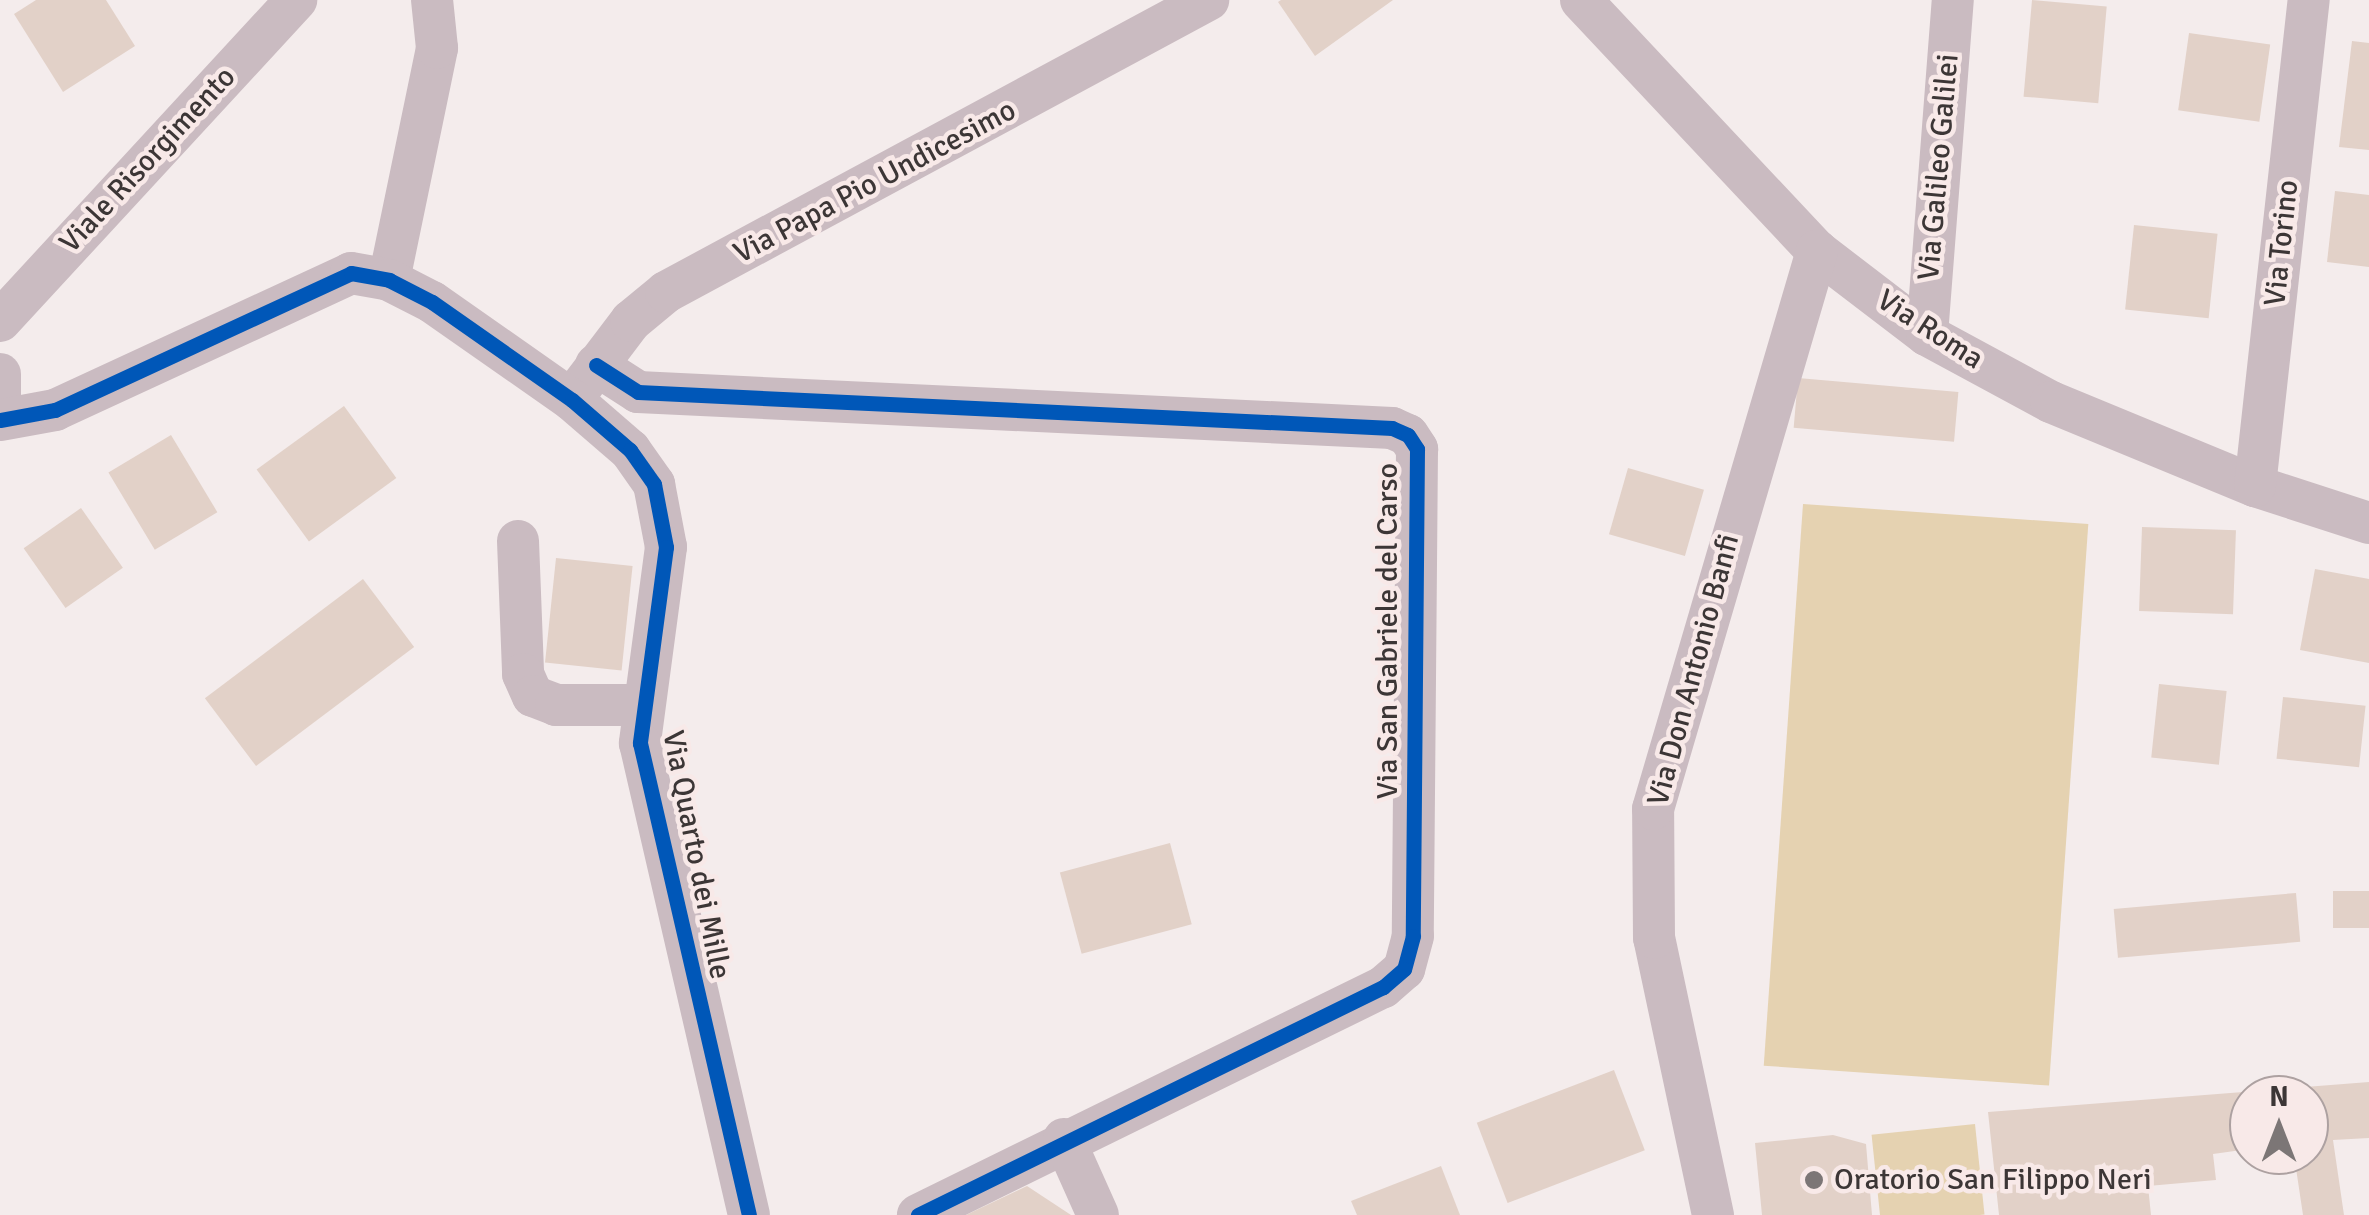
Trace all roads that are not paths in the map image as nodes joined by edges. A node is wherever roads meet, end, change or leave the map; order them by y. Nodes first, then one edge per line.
1 (296, 0) edge
2 (432, 0) edge
3 (1208, 0) edge
4 (1581, 0) edge
5 (1952, 0) edge
6 (2309, 0) edge
7 (1817, 251) junction
8 (388, 280) junction
9 (0, 321) edge
10 (1927, 335) junction
11 (596, 365) junction
12 (0, 374) edge
13 (572, 400) junction
14 (0, 407) edge
15 (0, 420) edge
16 (2255, 486) junction
17 (2369, 523) edge
18 (518, 541) dead end
19 (642, 705) junction
20 (1064, 1139) junction
21 (749, 1215) edge
22 (918, 1215) edge
23 (1098, 1215) edge
24 (1713, 1215) edge

1 - 9 street, Viale Risorgimento
2 - 8 street
3 - 11 street, Via Papa Pio Undicesimo
4 - 7 street, Via Roma
5 - 10 street, Via Galileo Galilei
6 - 16 street, Via Torino
7 - 10 street, Via Roma
7 - 24 street, Via Don Antonio Banfi
8 - 13 street, Via Quarto dei Mille
8 - 15 street, Via Quarto dei Mille
10 - 16 street, Via Roma
11 - 13 street, Via Papa Pio Undicesimo
11 - 20 street, Via San Gabriele del Carso
12 - 14 street
13 - 19 street, Via Quarto dei Mille
16 - 17 street, Via Roma
18 - 19 street
19 - 21 street, Via Quarto dei Mille
20 - 22 street
20 - 23 street

